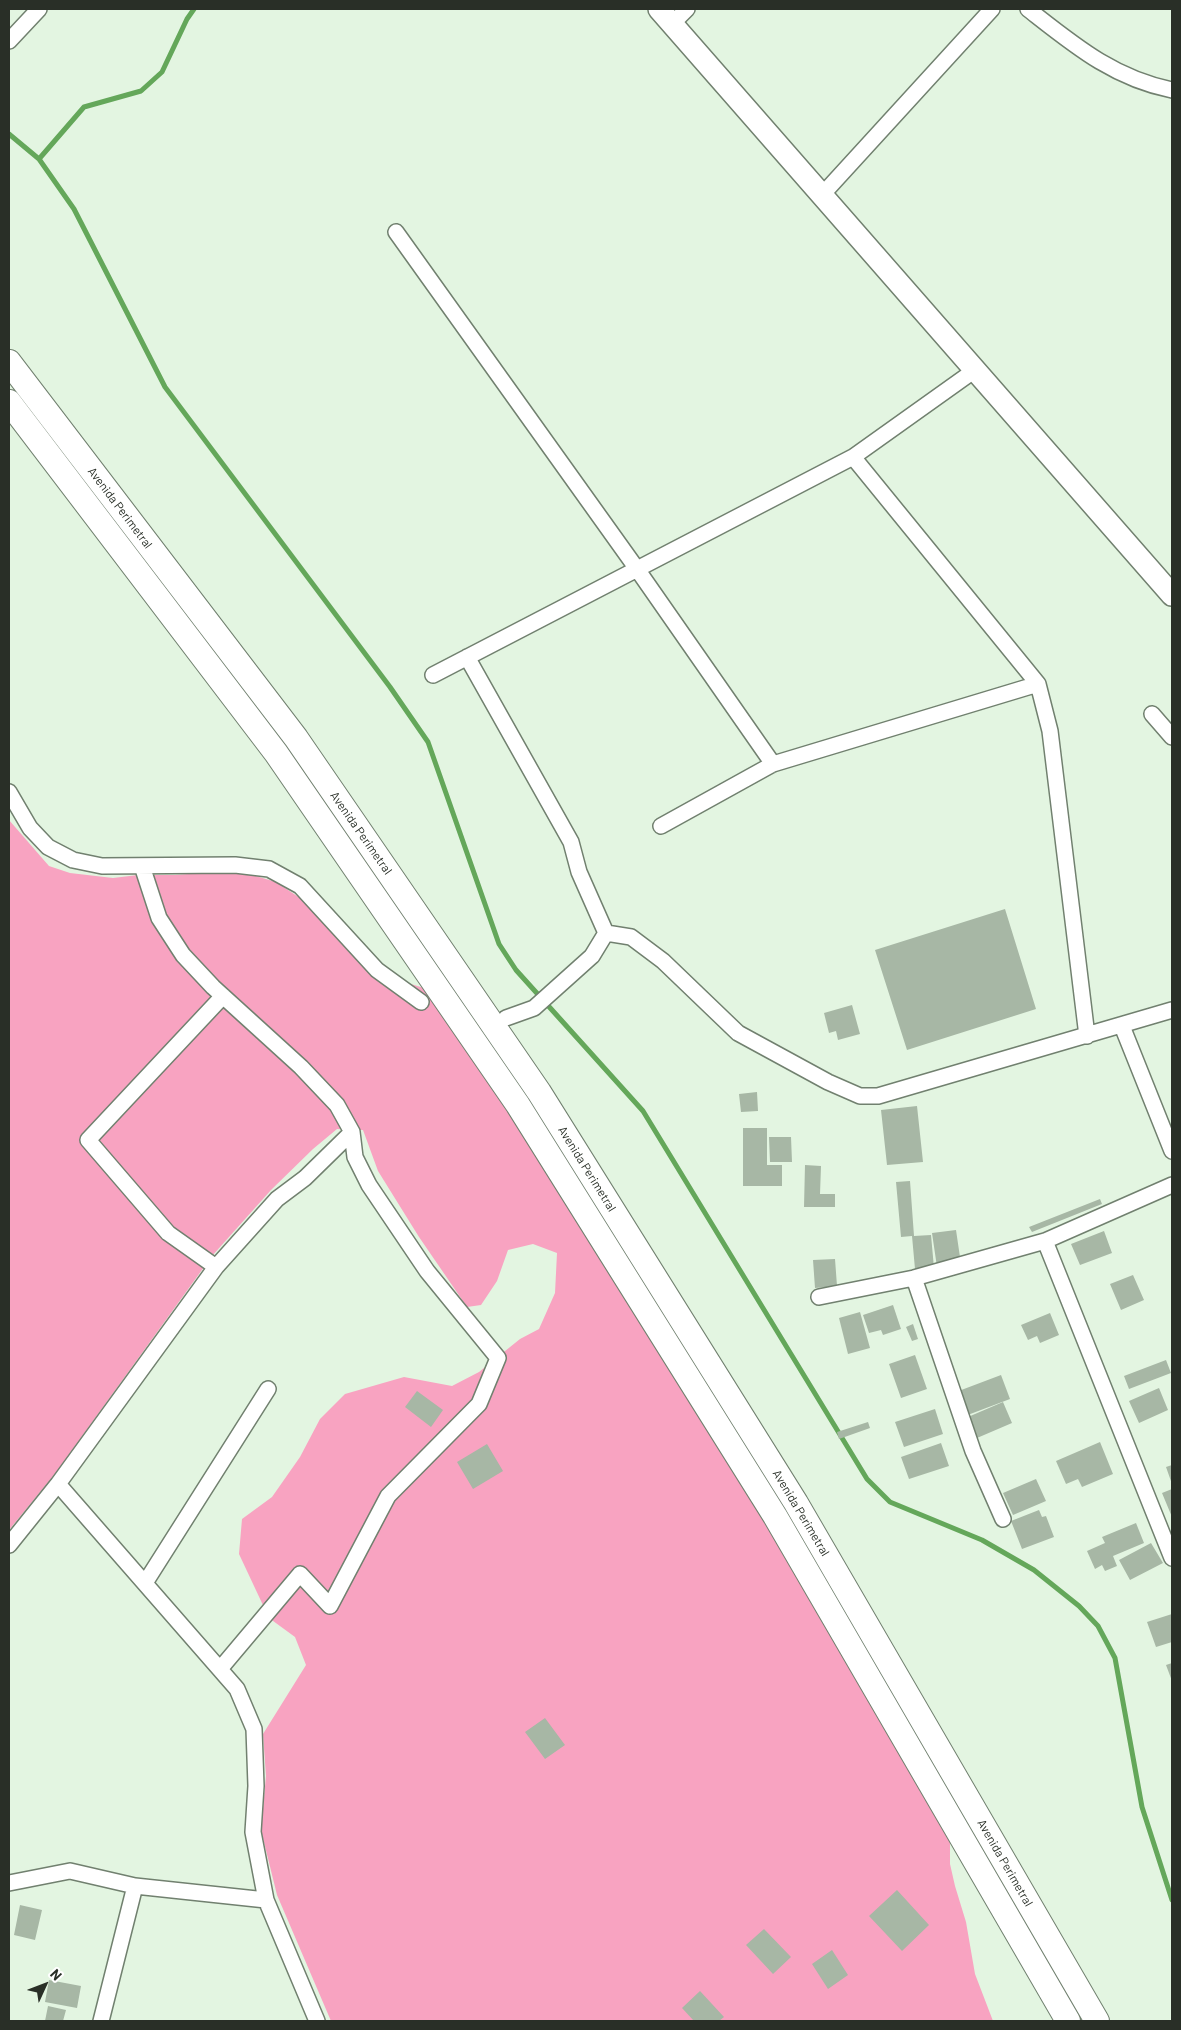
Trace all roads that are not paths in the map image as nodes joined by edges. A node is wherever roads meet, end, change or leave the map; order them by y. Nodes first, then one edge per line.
1 (39, 9) edge
2 (992, 9) edge
3 (1028, 9) edge
4 (673, 14) edge
5 (9, 41) edge
6 (1172, 90) edge
7 (822, 194) junction
8 (396, 232) dead end
9 (9, 362) edge
10 (975, 370) junction
11 (9, 402) edge
12 (853, 458) junction
13 (637, 569) junction
14 (1172, 595) edge
15 (467, 657) junction
16 (433, 675) dead end
17 (1038, 684) junction
18 (1152, 714) dead end
19 (1172, 736) edge
20 (773, 764) junction
21 (9, 792) edge
22 (661, 826) dead end
23 (142, 866) junction
24 (606, 933) junction
25 (223, 996) junction
26 (421, 1002) dead end
27 (1172, 1010) edge
28 (506, 1018) dead end
29 (1122, 1026) junction
30 (1087, 1036) junction
31 (352, 1132) junction
32 (1172, 1151) edge
33 (1172, 1185) edge
34 (1045, 1241) junction
35 (216, 1267) junction
36 (914, 1278) junction
37 (819, 1297) dead end
38 (268, 1389) dead end
39 (58, 1484) junction
40 (1003, 1519) dead end
41 (9, 1545) edge
42 (1172, 1558) edge
43 (145, 1583) junction
44 (220, 1670) junction
45 (9, 1881) edge
46 (135, 1886) junction
47 (266, 1900) junction
48 (312, 2020) edge
49 (101, 2021) edge
50 (1068, 2021) edge
51 (1097, 2021) edge

1 - 5 street
2 - 7 street
3 - 6 street
4 - 7 street
7 - 10 street
8 - 13 street
9 - 51 main road, Avenida Perimetral
10 - 12 street
10 - 14 street
11 - 50 main road, Avenida Perimetral
12 - 13 street
12 - 17 street
13 - 15 street
13 - 20 street
15 - 16 street
15 - 24 street
17 - 20 street
17 - 30 street
18 - 19 street
20 - 22 street
21 - 23 street
23 - 25 street
23 - 26 street
24 - 28 street
24 - 30 street
25 - 31 street
25 - 35 street
27 - 29 street
29 - 30 street
29 - 32 street
31 - 35 street
31 - 44 street
33 - 34 street
34 - 36 street
34 - 42 street
35 - 39 street
36 - 37 street
36 - 40 street
38 - 43 street
39 - 41 street
39 - 43 street
43 - 44 street
44 - 47 street
45 - 46 street
46 - 47 street
46 - 49 street
47 - 48 street

